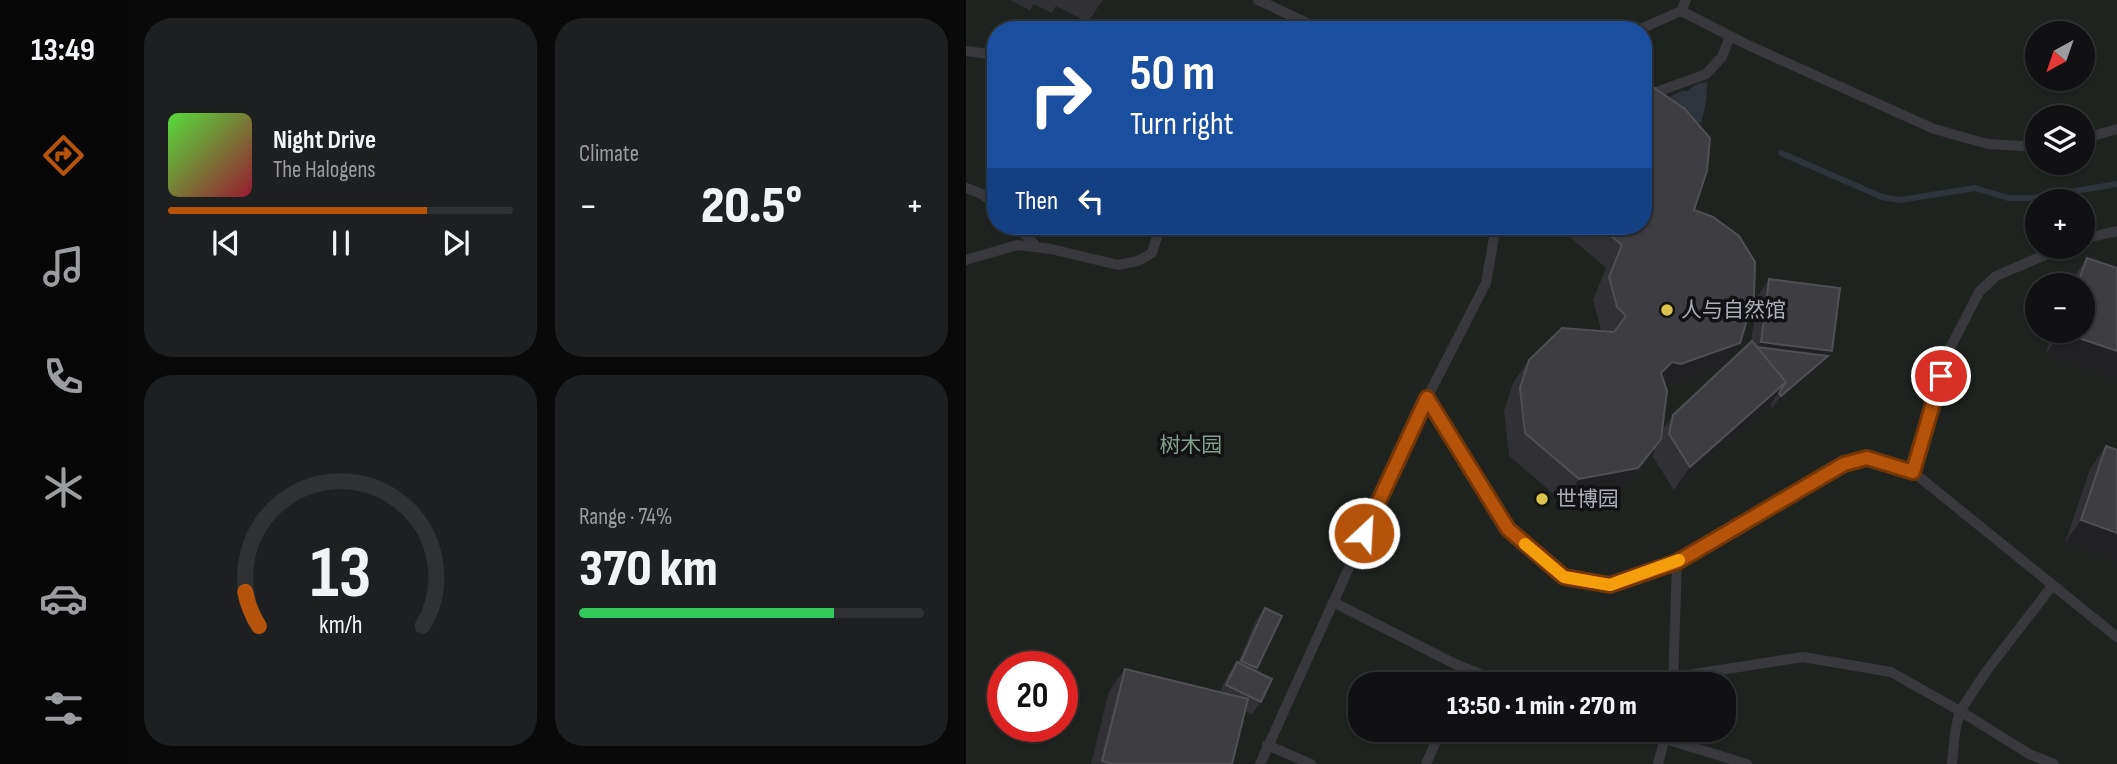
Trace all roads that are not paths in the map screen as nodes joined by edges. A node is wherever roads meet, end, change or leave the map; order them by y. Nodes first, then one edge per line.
1 (1258, 0) edge
2 (1686, 0) edge
3 (1681, 11) junction
4 (1303, 21) edge
5 (1652, 24) edge
6 (1730, 36) junction
7 (966, 51) edge
8 (987, 54) edge
9 (1652, 94) edge
10 (2117, 129) edge
11 (2095, 135) edge
12 (2025, 146) edge
13 (966, 188) edge
14 (987, 198) edge
15 (2117, 231) edge
16 (1026, 235) edge
17 (1157, 235) edge
18 (1495, 235) edge
19 (2095, 236) edge
20 (1035, 246) junction
21 (2036, 259) edge
22 (966, 260) edge
23 (1427, 398) junction
24 (1913, 472) junction
25 (1677, 562) junction
26 (2052, 586) junction
27 (1333, 602) junction
28 (2117, 637) edge
29 (1468, 669) junction
30 (1467, 672) edge
31 (1475, 672) edge
32 (1674, 672) edge
33 (1722, 672) edge
34 (1960, 711) junction
35 (1436, 742) edge
36 (1664, 742) edge
37 (1688, 742) edge
38 (1267, 745) junction
39 (1260, 764) edge
40 (1311, 764) edge
41 (1426, 764) edge
42 (1658, 764) edge
43 (1747, 764) edge
44 (1952, 764) edge
45 (2053, 764) edge

1 - 4 lane
2 - 3 lane
3 - 5 lane
3 - 6 lane
6 - 9 lane
6 - 12 lane
7 - 8 lane
10 - 11 lane
13 - 14 lane
15 - 19 lane
16 - 20 lane
17 - 20 lane
18 - 23 lane
20 - 22 lane
21 - 24 lane
23 - 25 lane
23 - 27 lane
24 - 25 lane
24 - 26 lane
25 - 32 lane
26 - 28 lane
26 - 34 lane
27 - 29 lane
27 - 38 lane
29 - 30 lane
29 - 31 lane
33 - 34 lane
34 - 44 lane
34 - 45 lane
35 - 41 lane
36 - 42 lane
37 - 43 lane
38 - 39 lane
38 - 40 lane

